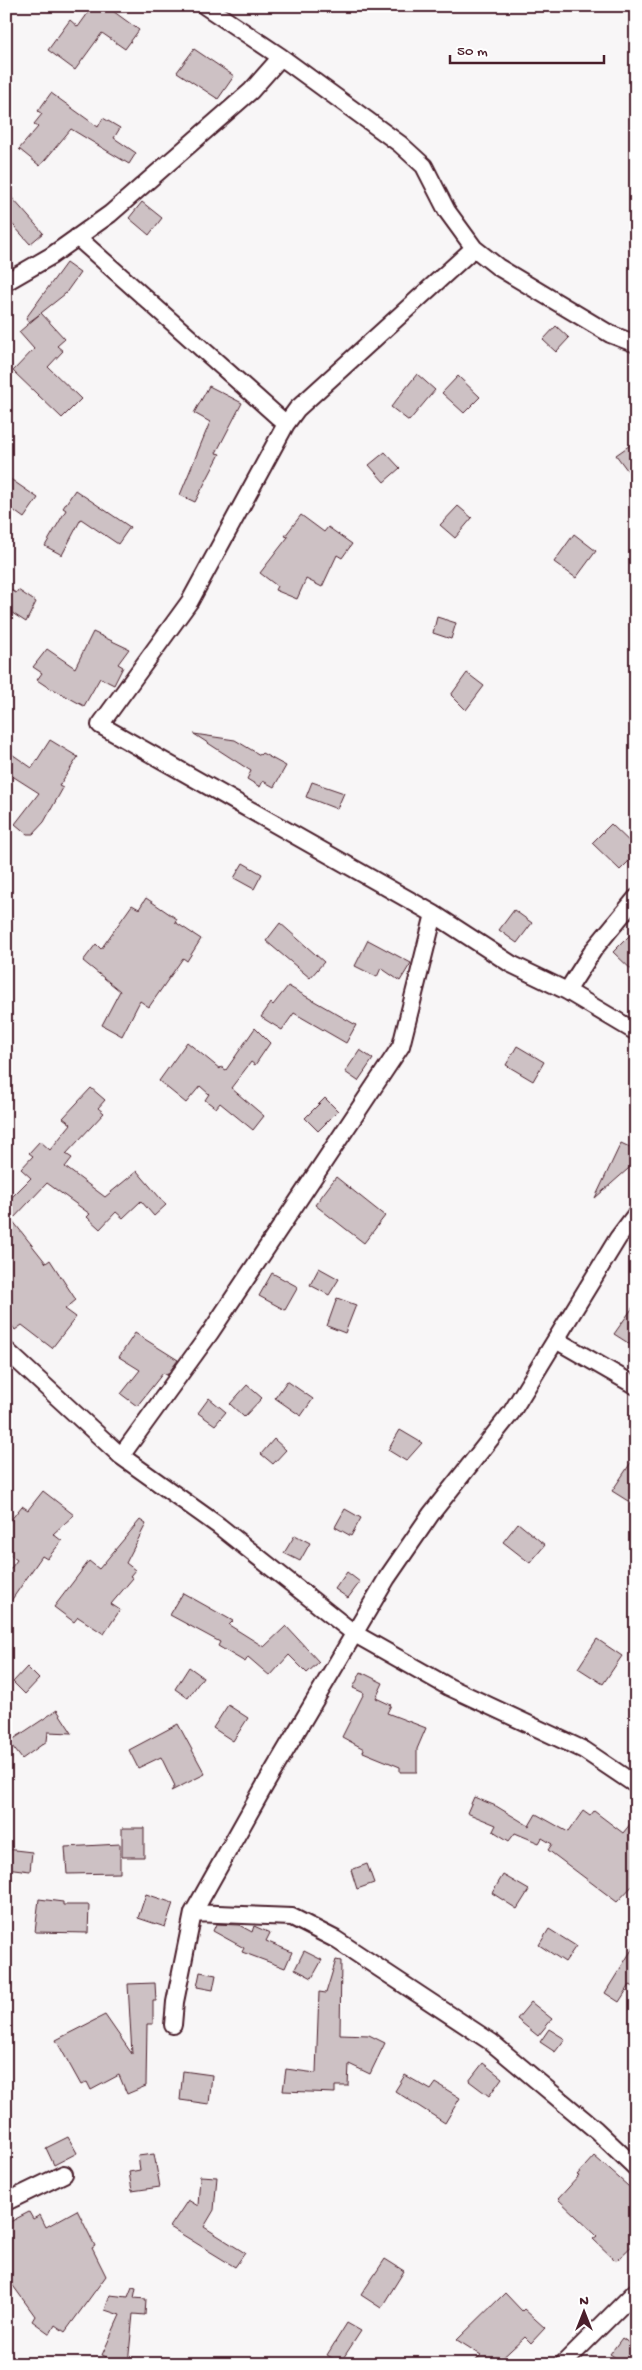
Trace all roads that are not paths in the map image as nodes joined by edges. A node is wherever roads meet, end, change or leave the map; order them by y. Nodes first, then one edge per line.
1 (206, 6) edge
2 (281, 58) junction
3 (77, 237) junction
4 (474, 248) junction
5 (6, 282) edge
6 (636, 344) edge
7 (286, 424) junction
8 (636, 898) edge
9 (434, 914) junction
10 (567, 991) junction
11 (636, 1032) edge
12 (636, 1214) edge
13 (556, 1340) junction
14 (6, 1350) edge
15 (636, 1386) edge
16 (121, 1456) junction
17 (355, 1634) junction
18 (636, 1784) edge
19 (193, 1913) junction
20 (173, 2026) dead end
21 (636, 2168) edge
22 (64, 2174) dead end
23 (6, 2202) edge
24 (636, 2291) edge
25 (563, 2364) edge

1 - 2 street
2 - 3 street
2 - 4 street
3 - 5 street
3 - 7 street
4 - 6 street
4 - 7 street
7 - 9 street
8 - 10 street
9 - 10 street
9 - 16 street
10 - 11 street
12 - 13 street
13 - 15 street
13 - 17 street
14 - 16 street
16 - 17 street
17 - 18 street
17 - 19 street
19 - 20 street
19 - 21 street
22 - 23 street
24 - 25 street

